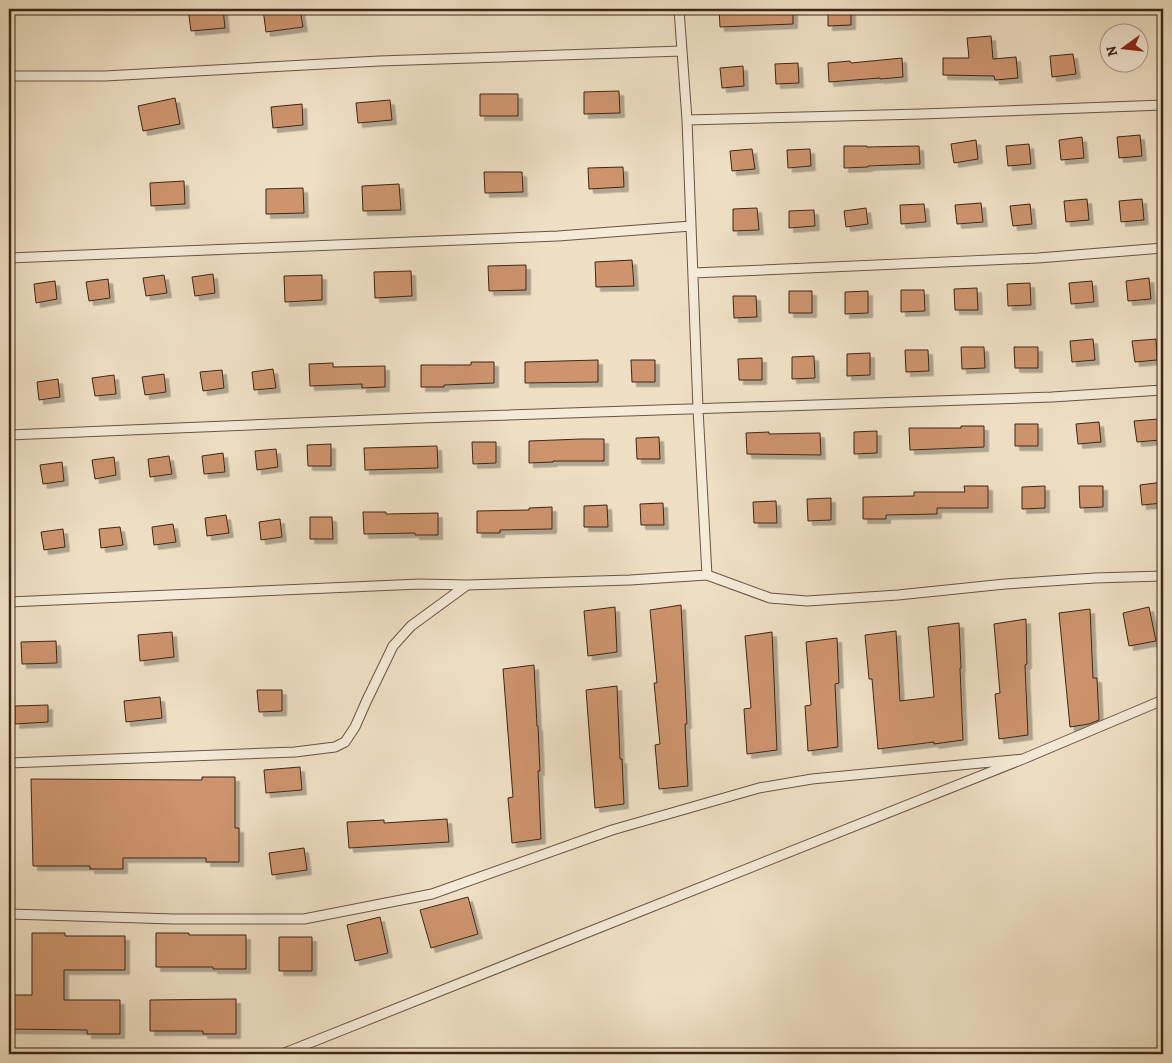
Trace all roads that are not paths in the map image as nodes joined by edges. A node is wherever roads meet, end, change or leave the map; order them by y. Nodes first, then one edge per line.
1 (679, 9) edge
2 (682, 51) junction
3 (9, 76) edge
4 (1163, 105) edge
5 (687, 120) junction
6 (691, 226) junction
7 (1163, 248) edge
8 (9, 258) edge
9 (693, 273) junction
10 (1163, 390) edge
11 (698, 409) junction
12 (9, 435) edge
13 (707, 575) junction
14 (1163, 576) edge
15 (467, 585) junction
16 (9, 602) edge
17 (1163, 700) edge
18 (1024, 759) junction
19 (9, 763) edge
20 (9, 914) edge
21 (282, 1054) edge

1 - 2 lane
2 - 3 lane
2 - 5 lane
4 - 5 lane
5 - 6 lane
6 - 8 lane
6 - 9 lane
7 - 9 lane
9 - 11 lane
10 - 11 lane
11 - 12 lane
11 - 13 lane
13 - 14 lane
13 - 15 lane
15 - 16 lane
15 - 19 lane
17 - 18 lane
18 - 20 lane
18 - 21 lane

